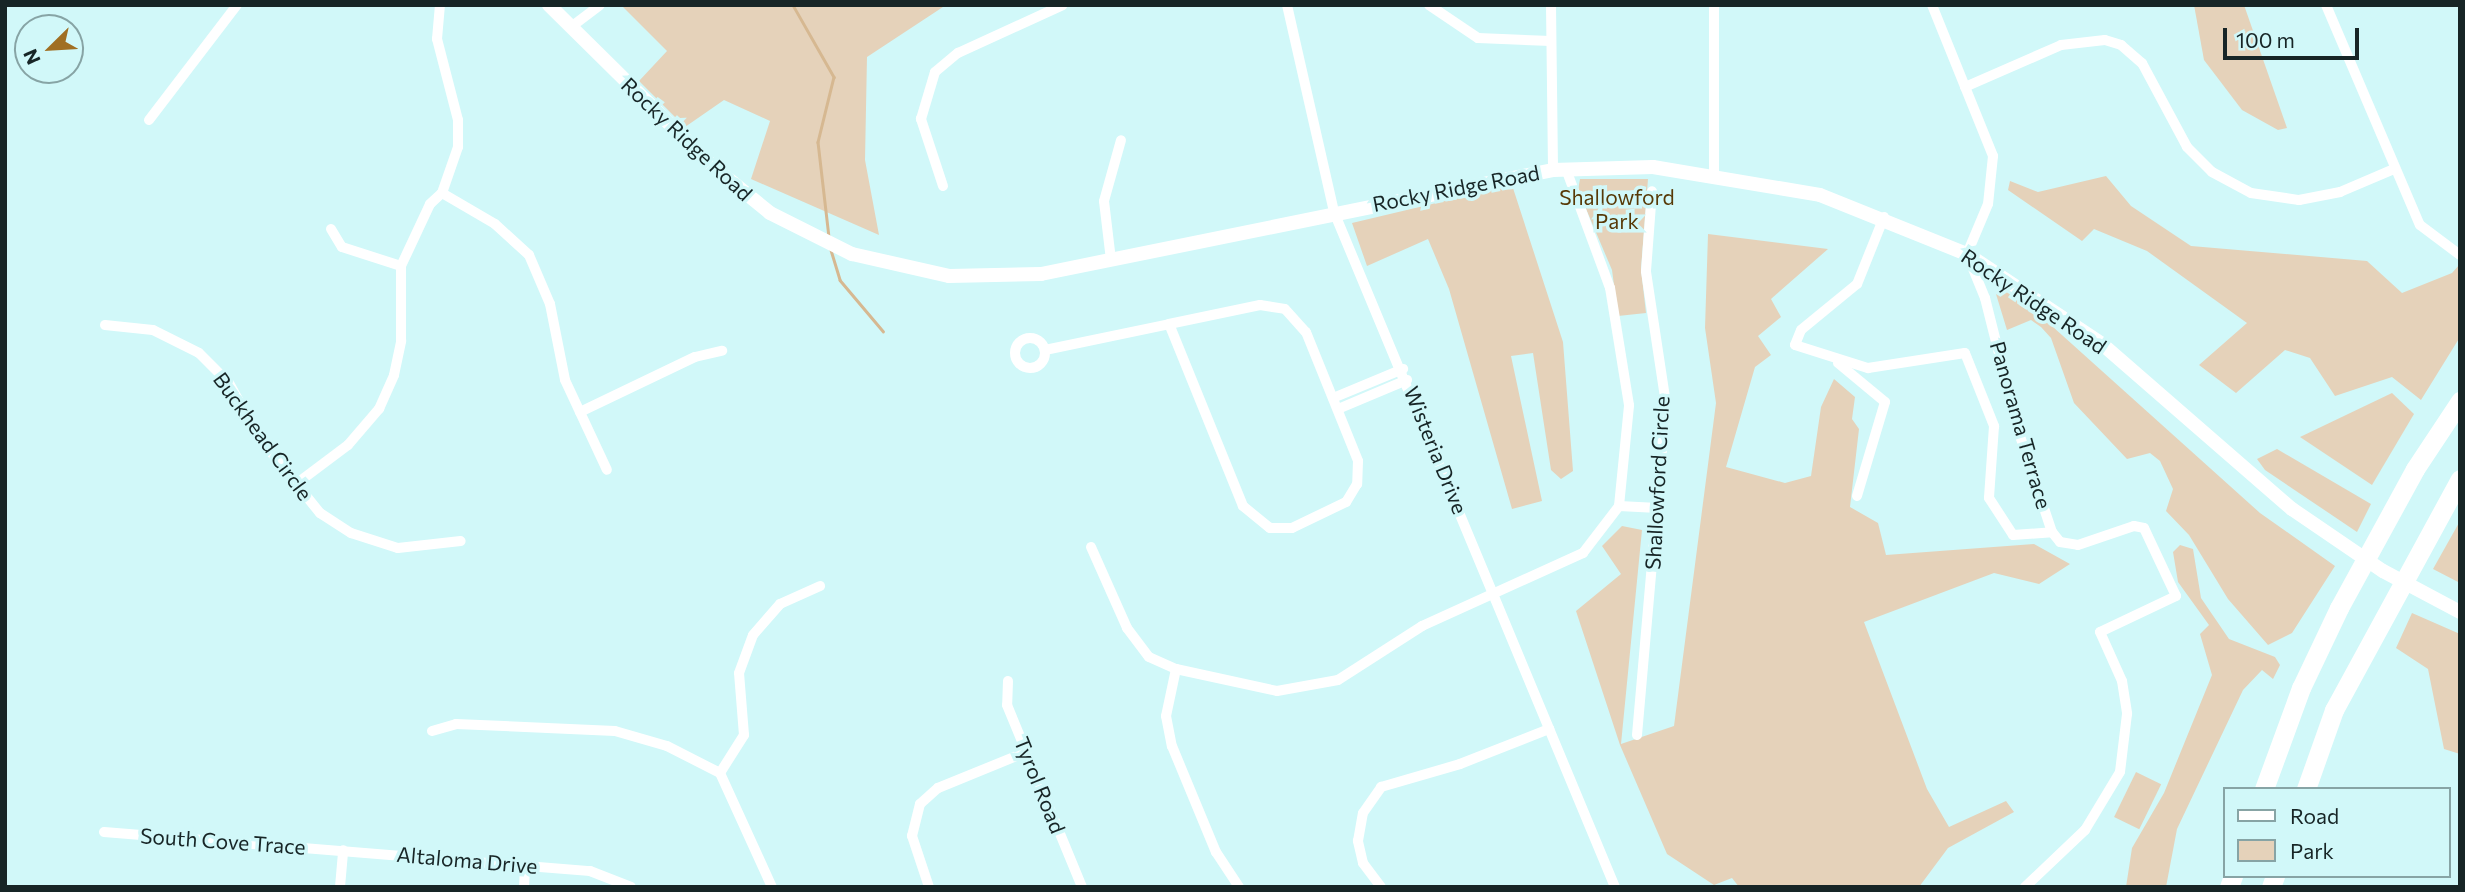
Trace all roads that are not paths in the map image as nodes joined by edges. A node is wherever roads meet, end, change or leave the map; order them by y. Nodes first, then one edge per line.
1 (440, 5) edge
2 (549, 5) edge
3 (600, 5) edge
4 (1063, 5) edge
5 (1287, 5) edge
6 (1429, 5) edge
7 (1551, 5) edge
8 (1714, 5) edge
9 (1932, 5) edge
10 (2326, 5) edge
11 (234, 6) edge
12 (571, 27) junction
13 (1551, 41) junction
14 (1965, 88) junction
15 (149, 120) dead end
16 (1121, 140) dead end
17 (1560, 169) junction
18 (2394, 169) junction
19 (1714, 173) junction
20 (943, 187) dead end
21 (1652, 191) dead end
22 (442, 194) junction
23 (1334, 212) junction
24 (1884, 217) junction
25 (331, 229) dead end
26 (1967, 254) junction
27 (2460, 255) edge
28 (1111, 260) junction
29 (401, 266) junction
30 (1169, 324) junction
31 (105, 325) dead end
32 (1045, 350) dead end
33 (722, 351) dead end
34 (1833, 359) junction
35 (1405, 374) junction
36 (2460, 393) edge
37 (2460, 401) edge
38 (1336, 403) junction
39 (580, 412) junction
40 (2429, 448) junction
41 (607, 470) dead end
42 (2460, 479) edge
43 (296, 484) junction
44 (1857, 496) dead end
45 (1619, 506) junction
46 (1658, 508) junction
47 (2052, 532) junction
48 (461, 541) dead end
49 (1091, 547) dead end
50 (820, 586) dead end
51 (1494, 594) junction
52 (2460, 612) edge
53 (1176, 669) junction
54 (1008, 681) dead end
55 (1549, 729) junction
56 (432, 731) dead end
57 (1637, 735) dead end
58 (1026, 751) junction
59 (720, 773) junction
60 (2265, 787) edge
61 (2307, 787) edge
62 (104, 832) dead end
63 (343, 850) junction
64 (525, 867) junction
65 (340, 887) edge
66 (524, 887) edge
67 (631, 887) edge
68 (772, 887) edge
69 (929, 887) edge
70 (1082, 887) edge
71 (1239, 887) edge
72 (1381, 887) edge
73 (1615, 887) edge
74 (2025, 887) edge

1 - 22 street
2 - 12 main road, Rocky Ridge Road
3 - 12 street
4 - 20 street
5 - 23 street, Wisteria Drive
6 - 13 street
7 - 13 street
8 - 19 street
9 - 14 street
10 - 18 street
11 - 15 street
12 - 28 main road, Rocky Ridge Road
13 - 17 street
14 - 18 street
14 - 26 street
16 - 28 street
17 - 19 main road, Rocky Ridge Road
17 - 23 main road, Rocky Ridge Road
17 - 45 street
18 - 27 street
19 - 24 main road, Rocky Ridge Road
21 - 46 street, Shallowford Circle
22 - 29 street
22 - 39 street
23 - 28 main road, Rocky Ridge Road
23 - 35 street, Wisteria Drive
24 - 26 main road, Rocky Ridge Road
24 - 34 street
25 - 29 street
26 - 47 street, Panorama Terrace
26 - 52 main road, Rocky Ridge Road
29 - 43 street
30 - 32 street
30 - 38 street
30 - 38 street
31 - 43 street, Buckhead Circle
33 - 39 street
34 - 44 street
34 - 47 street
35 - 38 street
35 - 51 street, Wisteria Drive
36 - 40 highway
37 - 40 highway
39 - 41 street
40 - 60 highway
42 - 61 highway
43 - 48 street, Buckhead Circle
45 - 46 street
45 - 51 street
46 - 57 street, Shallowford Circle
47 - 74 street, Panorama Terrace
49 - 53 street
50 - 59 street
51 - 53 street
51 - 55 street, Wisteria Drive
53 - 71 street
54 - 58 street, Tyrol Road
55 - 72 street
55 - 73 street, Wisteria Drive
56 - 59 street
58 - 69 street
58 - 70 street, Tyrol Road
59 - 68 street
62 - 63 street, South Cove Trace
63 - 64 street, Altaloma Drive
63 - 65 street
64 - 66 street
64 - 67 street, Altaloma Drive

